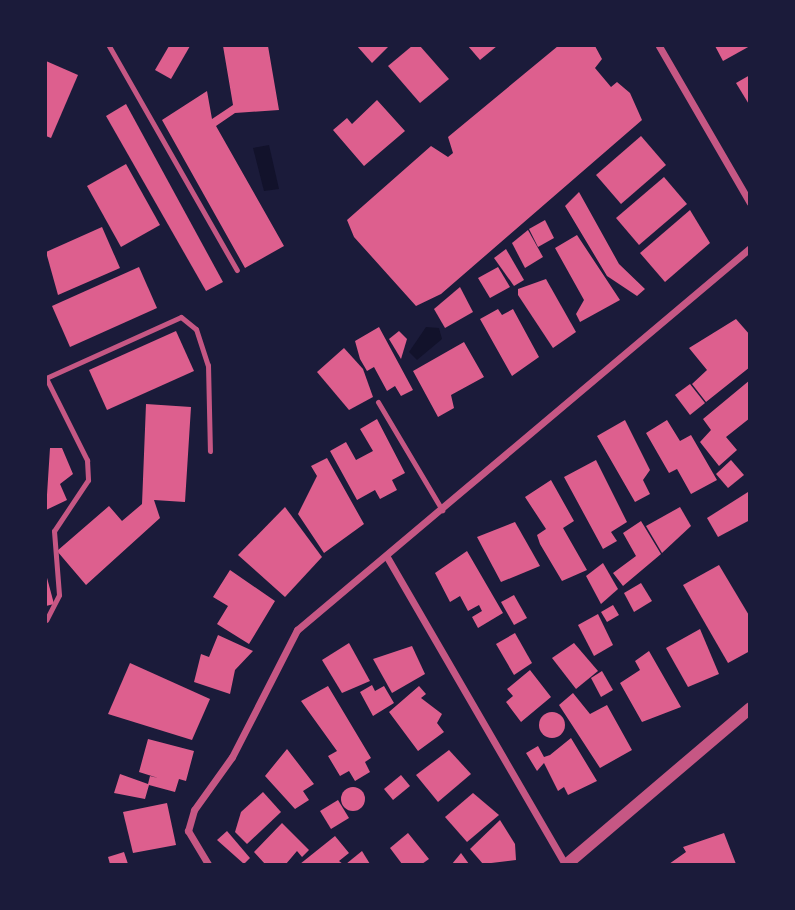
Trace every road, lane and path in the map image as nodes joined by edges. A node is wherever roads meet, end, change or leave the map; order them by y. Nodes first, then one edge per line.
1 (109, 46) edge
2 (659, 46) edge
3 (750, 203) edge
4 (750, 248) edge
5 (237, 270) dead end
6 (46, 378) edge
7 (379, 402) dead end
8 (210, 452) dead end
9 (442, 510) junction
10 (387, 556) junction
11 (46, 620) edge
12 (750, 708) edge
13 (208, 864) edge
14 (566, 864) edge

1 - 5 lane
2 - 3 street
4 - 9 street
6 - 8 lane
6 - 11 lane
7 - 9 lane
9 - 10 street
10 - 13 street
10 - 14 street
12 - 14 street

